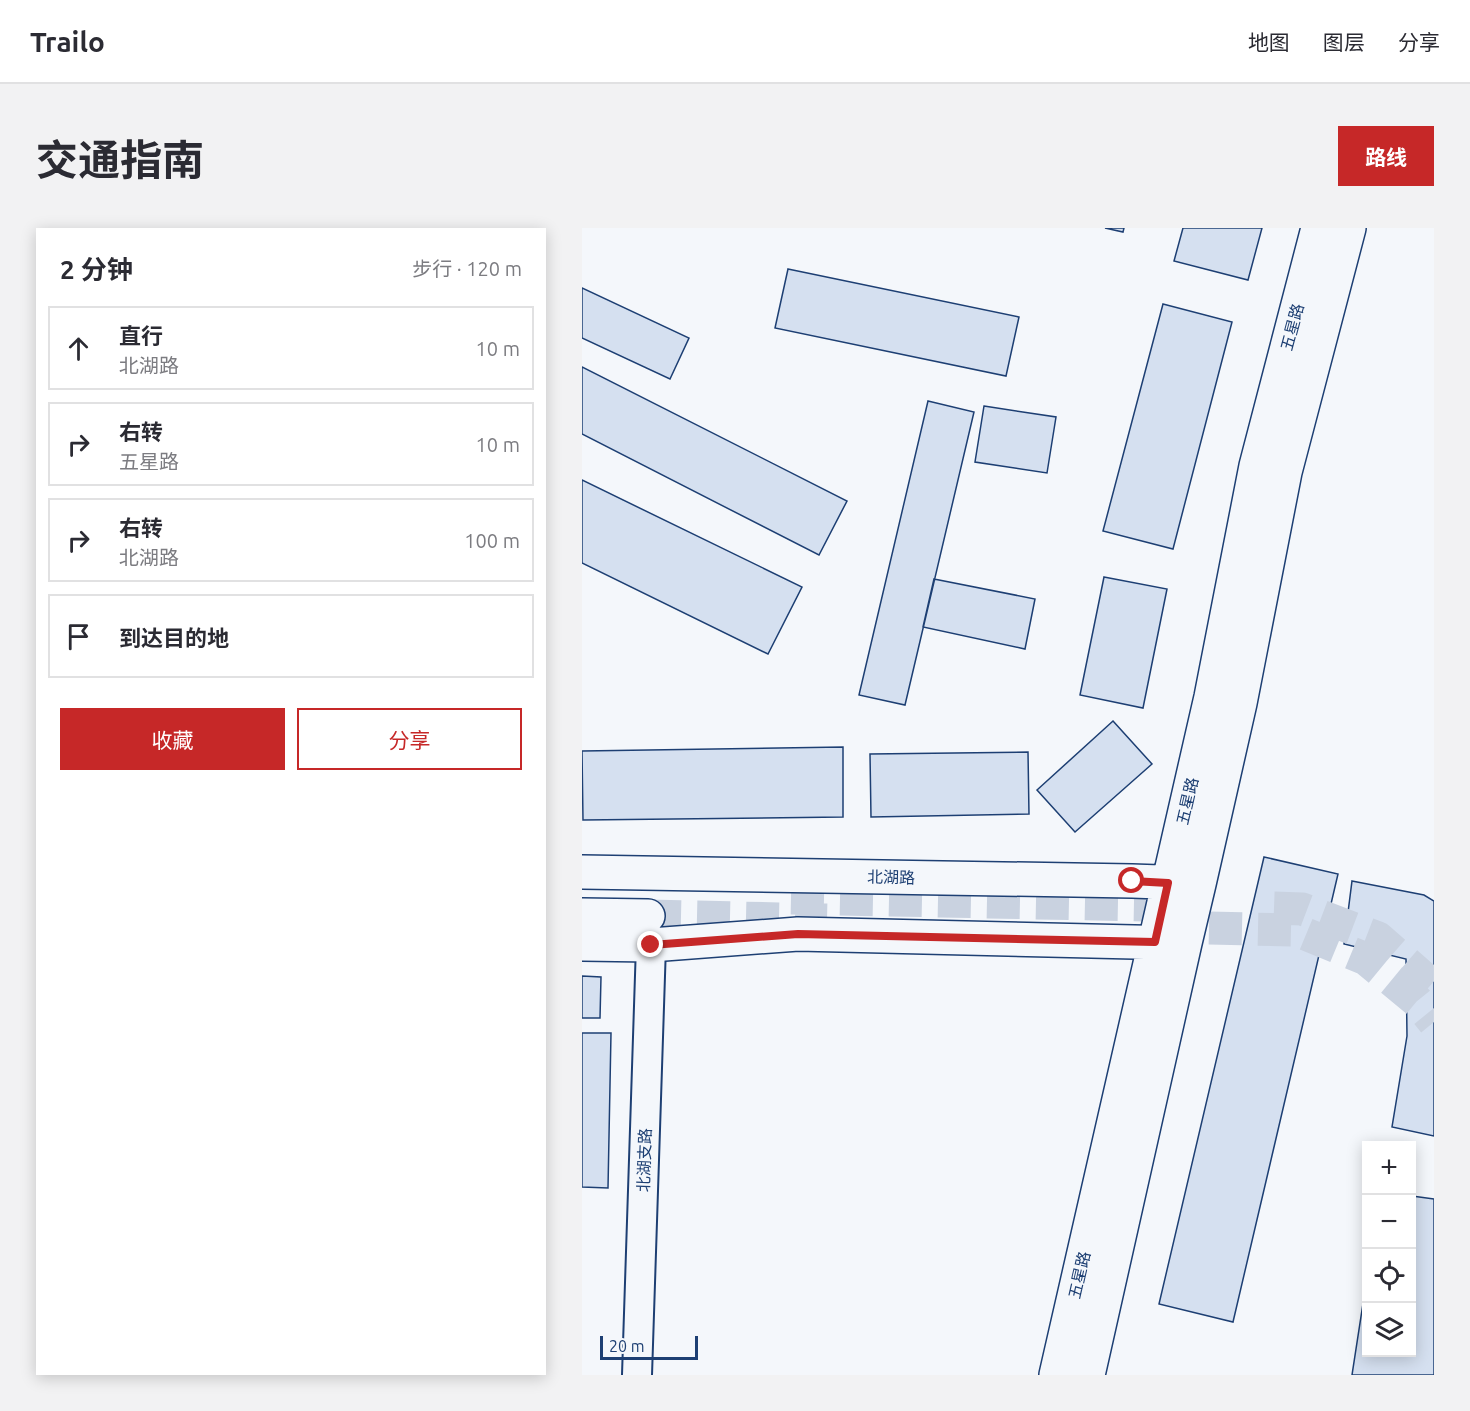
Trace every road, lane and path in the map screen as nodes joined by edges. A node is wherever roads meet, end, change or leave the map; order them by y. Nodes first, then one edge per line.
1 (1318, 228) edge
2 (1349, 228) edge
3 (582, 872) edge
4 (1184, 883) junction
5 (582, 894) edge
6 (582, 915) edge
7 (649, 918) junction
8 (1170, 942) junction
9 (582, 944) edge
10 (637, 1375) edge
11 (1056, 1375) edge
12 (1088, 1375) edge

1 - 4 main road, 五星路
2 - 4 main road, 五星路
3 - 4 main road, 北湖路
4 - 8 main road, 五星路
5 - 7 main road
6 - 7 main road
7 - 8 main road
7 - 9 main road
7 - 10 street, 北湖支路
8 - 11 main road, 五星路
8 - 12 main road, 五星路

